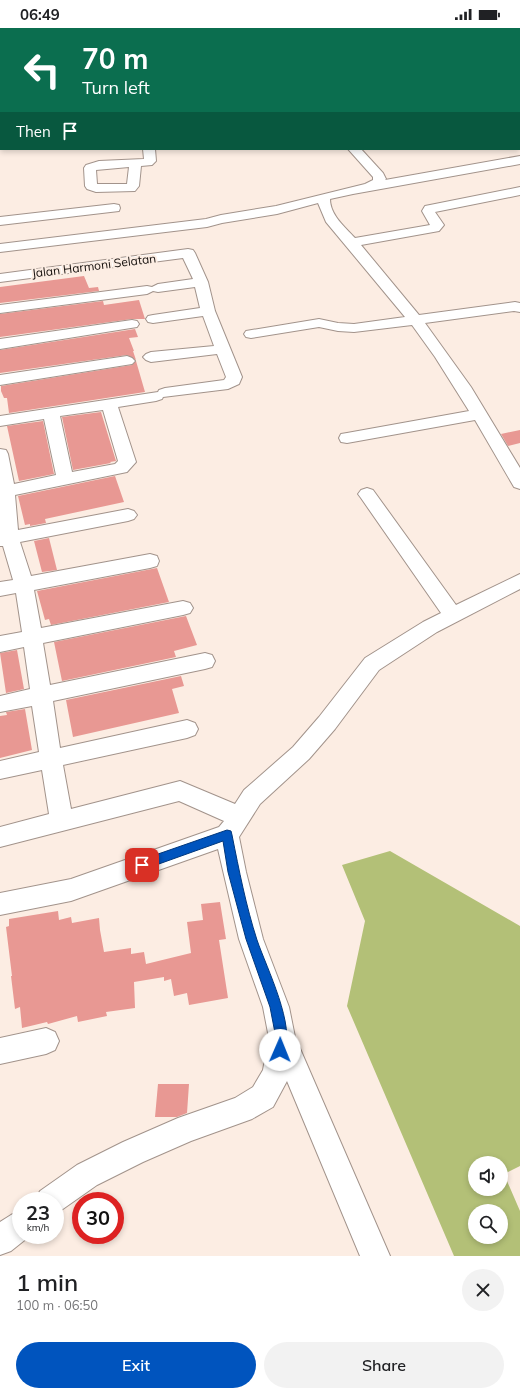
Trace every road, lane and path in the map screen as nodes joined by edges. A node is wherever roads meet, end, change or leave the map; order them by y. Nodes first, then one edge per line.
1 (149, 150) edge
2 (359, 150) edge
3 (520, 160) edge
4 (135, 163) dead end
5 (491, 164) junction
6 (516, 183) edge
7 (369, 187) junction
8 (324, 197) junction
9 (27, 204) dead end
10 (114, 208) dead end
11 (30, 218) junction
12 (0, 221) edge
13 (207, 223) junction
14 (352, 243) junction
15 (0, 248) edge
16 (188, 253) junction
17 (93, 266) junction
18 (0, 278) edge
19 (201, 282) junction
20 (101, 296) junction
21 (520, 308) edge
22 (0, 309) edge
23 (208, 311) junction
24 (153, 319) dead end
25 (416, 320) junction
26 (132, 324) dead end
27 (251, 334) dead end
28 (0, 344) edge
29 (224, 349) junction
30 (151, 357) dead end
31 (127, 361) dead end
32 (0, 380) edge
33 (109, 404) junction
34 (51, 413) junction
35 (479, 414) junction
36 (0, 421) edge
37 (347, 438) dead end
38 (0, 454) edge
39 (65, 478) junction
40 (520, 483) edge
41 (3, 491) edge
42 (367, 494) dead end
43 (128, 515) dead end
44 (5, 539) edge
45 (150, 561) dead end
46 (520, 580) edge
47 (24, 585) junction
48 (0, 589) edge
49 (183, 608) dead end
50 (453, 615) junction
51 (32, 638) junction
52 (0, 644) edge
53 (205, 661) dead end
54 (42, 695) junction
55 (0, 704) edge
56 (187, 729) dead end
57 (52, 759) junction
58 (0, 770) edge
59 (61, 820) junction
60 (234, 826) junction
61 (0, 837) edge
62 (0, 904) edge
63 (282, 1038) junction
64 (46, 1041) dead end
65 (0, 1051) edge
66 (63, 1192) edge
67 (12, 1231) edge
68 (0, 1240) edge
69 (375, 1256) edge

1 - 4 street
2 - 7 street
3 - 5 street
5 - 6 street
5 - 7 street
6 - 14 street
7 - 8 street
8 - 13 street
8 - 14 street
9 - 11 street
10 - 11 street
11 - 12 street
13 - 15 street
13 - 16 street
14 - 25 street
16 - 17 street, Jalan Harmoni Selatan
16 - 19 street
17 - 18 street, Jalan Harmoni Selatan
17 - 20 street
19 - 20 street
19 - 23 street
20 - 22 street
21 - 25 street
23 - 24 street
23 - 29 street
25 - 27 street
25 - 35 street
26 - 28 street
29 - 30 street
29 - 33 street
31 - 32 street
33 - 34 street
33 - 39 street
34 - 36 street
34 - 39 street
35 - 37 street
35 - 40 street
38 - 41 street
39 - 41 street
41 - 44 street
42 - 50 street
43 - 44 street
44 - 47 street
45 - 47 street
46 - 50 street
47 - 48 street
47 - 51 street
49 - 51 street
50 - 60 street
51 - 52 street
51 - 54 street
53 - 54 street
54 - 55 street
54 - 57 street
56 - 57 street
57 - 58 street
57 - 59 street
59 - 60 street
59 - 61 street
60 - 62 street
60 - 63 street
63 - 66 street
63 - 69 street
64 - 65 street
67 - 68 street

